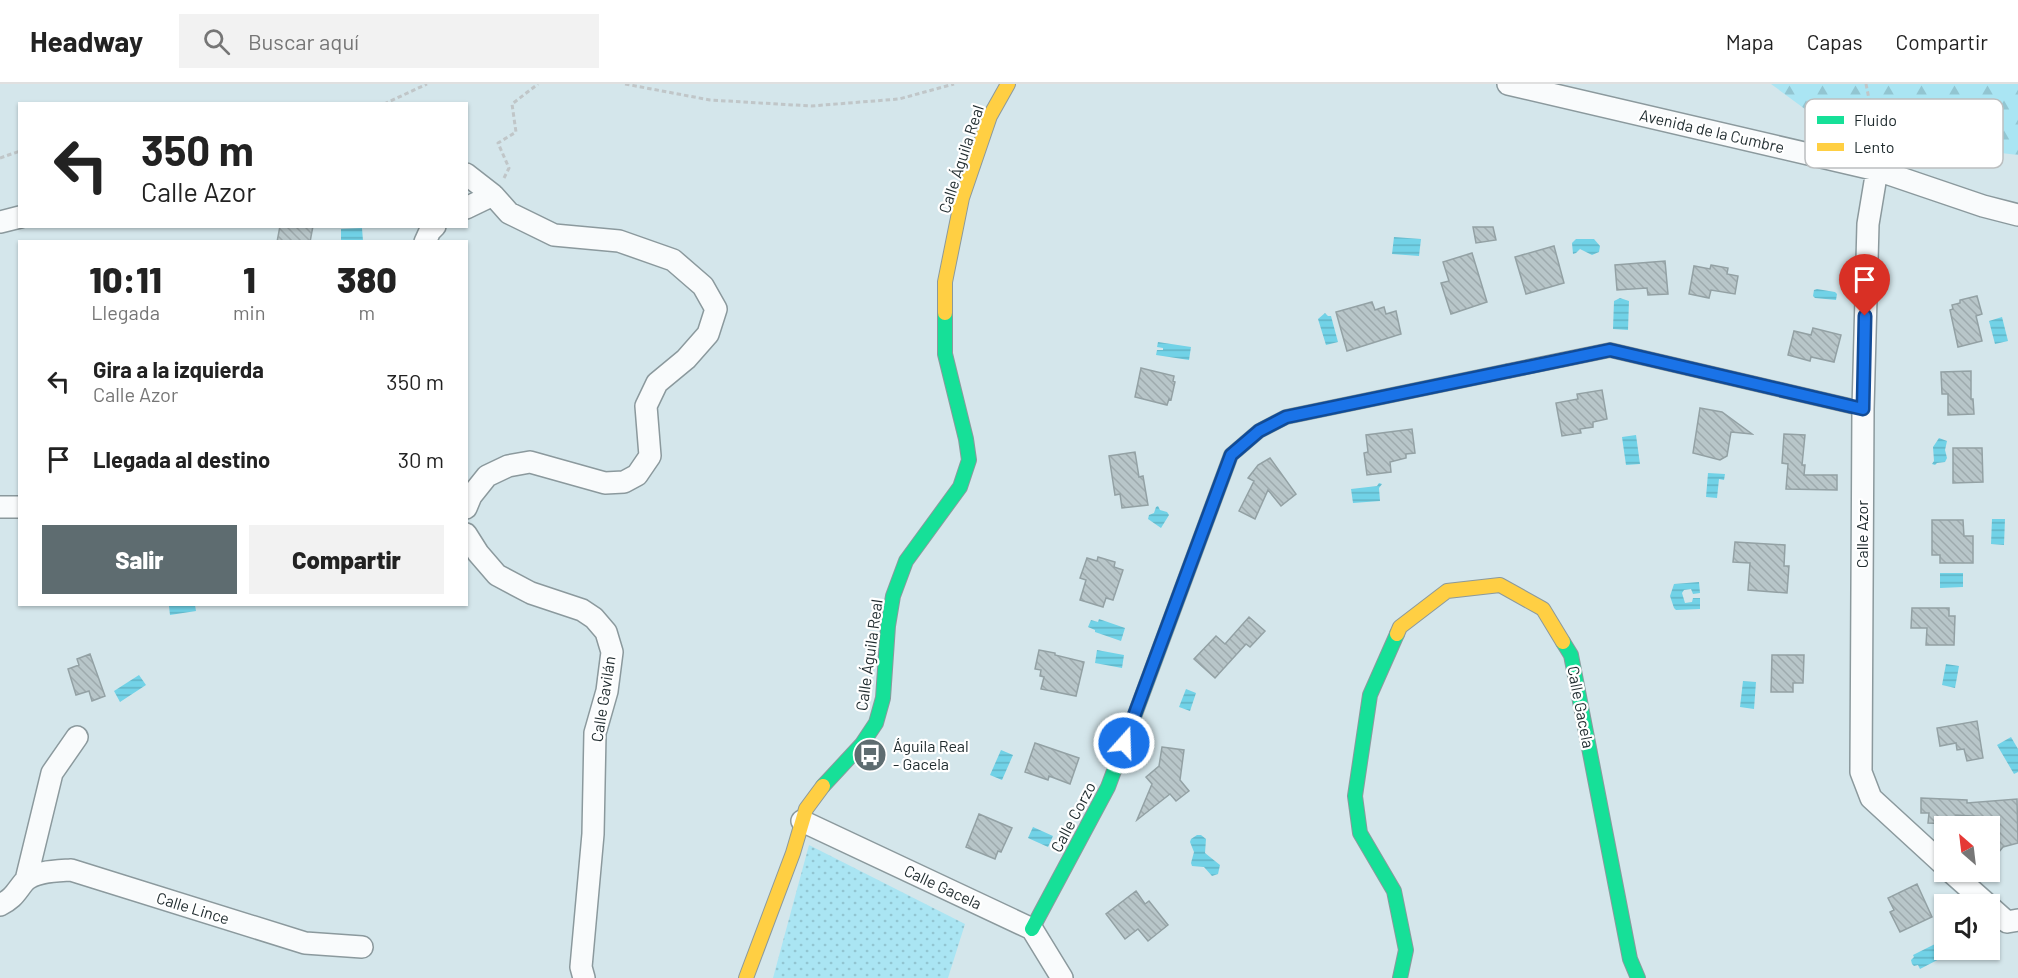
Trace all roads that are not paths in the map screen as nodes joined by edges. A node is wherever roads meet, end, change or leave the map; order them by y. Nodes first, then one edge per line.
1 (1008, 84) edge
2 (1508, 84) edge
3 (1805, 153) edge
4 (1868, 168) edge
5 (1877, 170) junction
6 (468, 176) edge
7 (494, 195) junction
8 (468, 207) edge
9 (2018, 215) edge
10 (18, 218) edge
11 (0, 222) edge
12 (1863, 409) junction
13 (468, 503) edge
14 (0, 507) edge
15 (18, 507) edge
16 (468, 537) edge
17 (77, 737) dead end
18 (802, 821) junction
19 (1934, 856) edge
20 (26, 880) junction
21 (1962, 882) edge
22 (1976, 894) edge
23 (0, 905) edge
24 (2000, 916) edge
25 (2018, 920) edge
26 (1032, 929) junction
27 (362, 947) dead end
28 (584, 978) edge
29 (746, 978) edge
30 (1062, 978) edge
31 (1400, 978) edge
32 (1638, 978) edge

1 - 18 street, Calle Águila Real
2 - 3 street, Avenida de la Cumbre
4 - 5 street, Avenida de la Cumbre
5 - 9 street, Avenida de la Cumbre
5 - 12 street, Calle Azor
6 - 7 street
7 - 8 street
7 - 13 street
10 - 11 street
12 - 19 street, Calle Azor
12 - 26 street, Calle Corzo
14 - 15 street
16 - 28 street, Calle Gavilán
17 - 20 street
18 - 26 street, Calle Gacela
18 - 29 street, Calle Águila Real
20 - 23 street
20 - 27 street, Calle Lince
21 - 22 street
24 - 25 street
26 - 30 street
31 - 32 street, Calle Gacela

